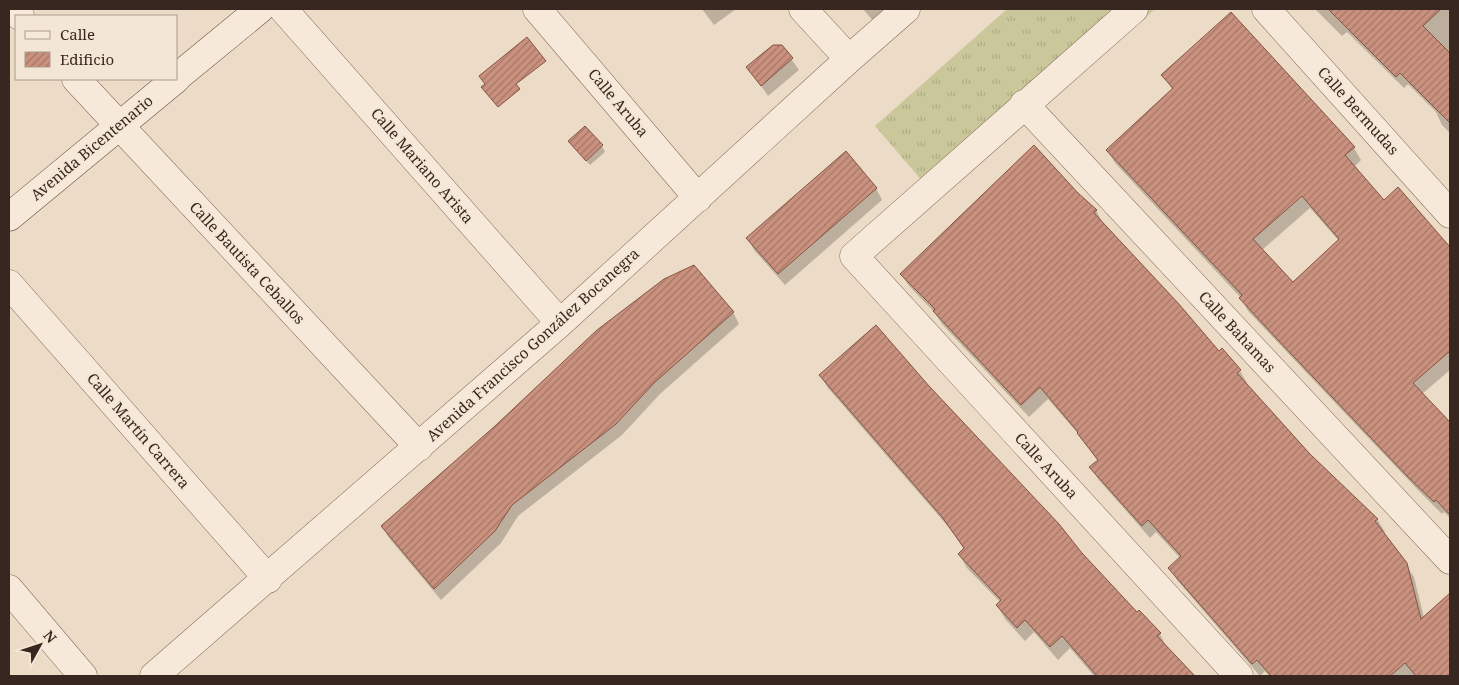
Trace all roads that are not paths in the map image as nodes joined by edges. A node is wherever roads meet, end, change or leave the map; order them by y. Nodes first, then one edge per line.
1 (260, 9) edge
2 (283, 9) edge
3 (537, 9) edge
4 (802, 9) edge
5 (906, 9) edge
6 (1134, 9) edge
7 (1266, 9) edge
8 (848, 59) junction
9 (178, 76) edge
10 (77, 80) edge
11 (174, 80) edge
12 (1024, 104) junction
13 (119, 126) junction
14 (698, 198) junction
15 (1450, 214) edge
16 (9, 217) edge
17 (9, 284) edge
18 (560, 323) junction
19 (419, 447) junction
20 (1450, 560) edge
21 (268, 579) junction
22 (9, 589) edge
23 (83, 676) edge
24 (154, 676) edge
25 (1239, 676) edge

1 - 9 street, Avenida Bicentenario
2 - 18 street, Calle Mariano Arista
3 - 14 street, Calle Aruba
4 - 8 street
5 - 8 street, Avenida Francisco González Bocanegra
6 - 12 street
7 - 15 street, Calle Bermudas
8 - 14 street, Avenida Francisco González Bocanegra
10 - 13 street, Calle Bautista Ceballos
11 - 13 street, Avenida Bicentenario
12 - 20 street, Calle Bahamas
12 - 25 street, Calle Aruba
13 - 16 street, Avenida Bicentenario
13 - 19 street, Calle Bautista Ceballos
14 - 18 street, Avenida Francisco González Bocanegra
17 - 21 street, Calle Martín Carrera
18 - 19 street, Avenida Francisco González Bocanegra
19 - 21 street, Avenida Francisco González Bocanegra
21 - 24 street, Avenida Francisco González Bocanegra
22 - 23 street

